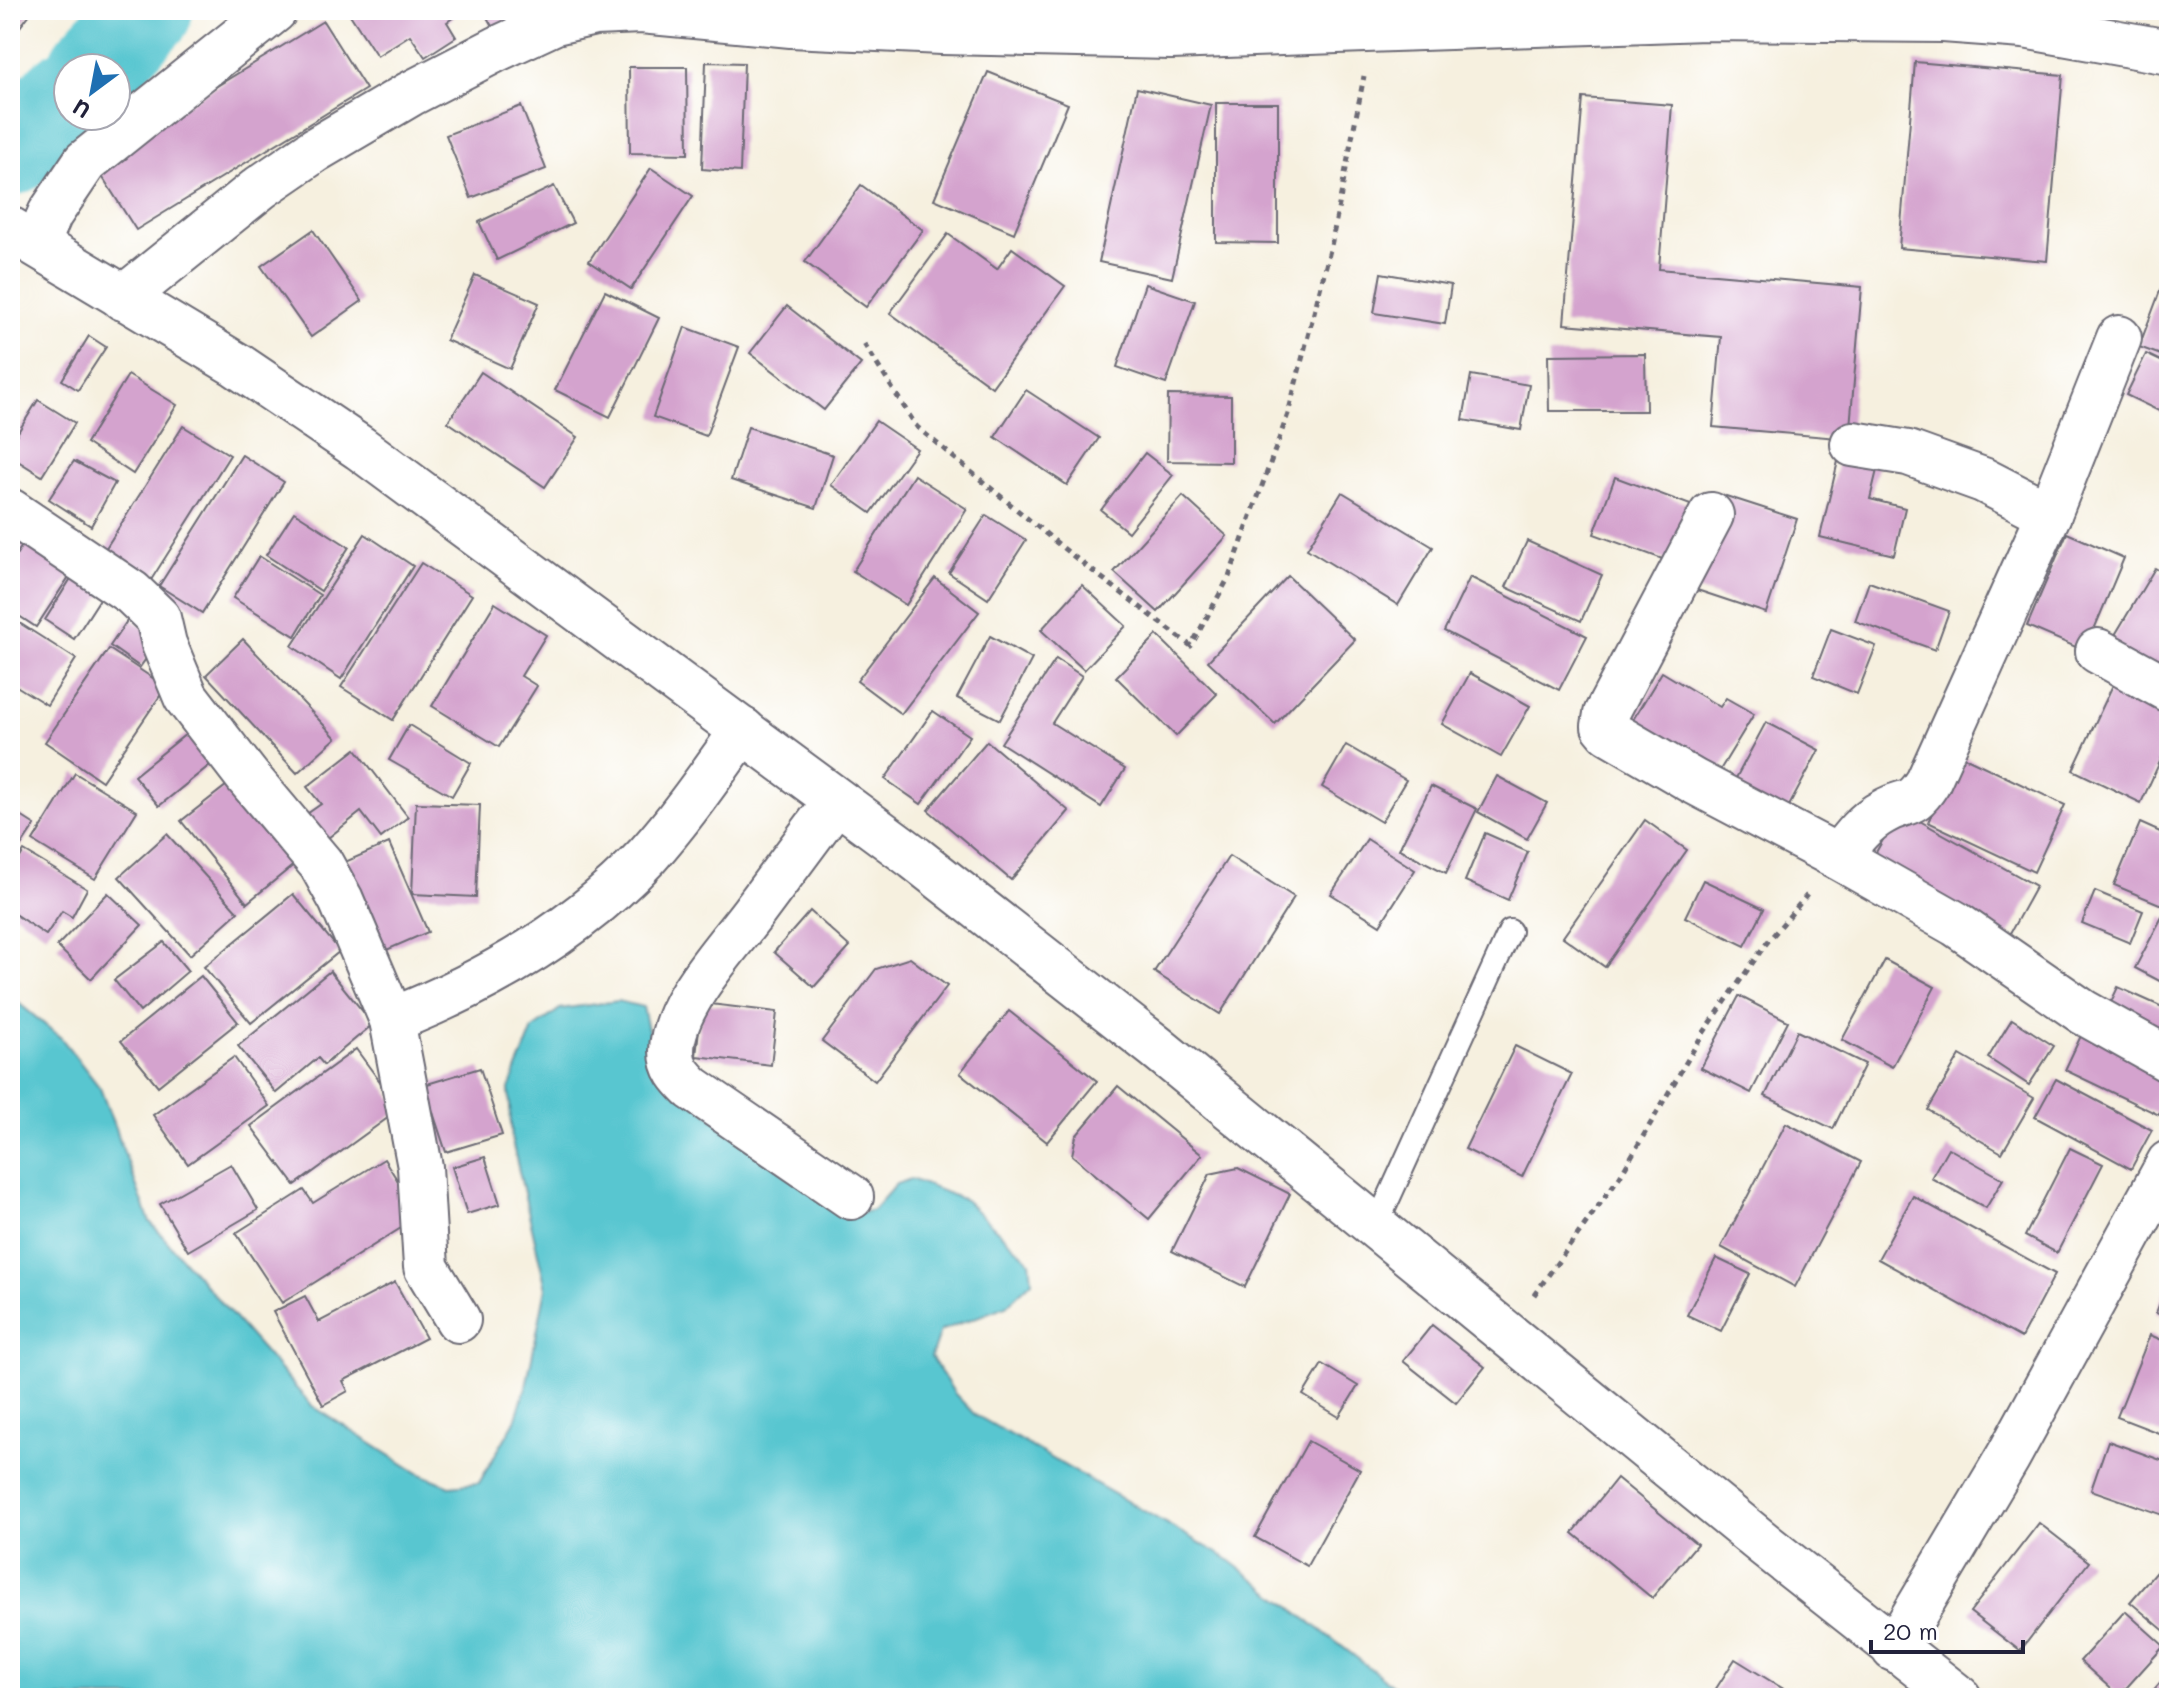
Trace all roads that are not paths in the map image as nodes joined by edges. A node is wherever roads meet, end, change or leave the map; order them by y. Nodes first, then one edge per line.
1 (275, 10) edge
2 (1942, 15) edge
3 (1417, 18) edge
4 (2169, 52) edge
5 (23, 236) edge
6 (123, 298) junction
7 (2119, 338) dead end
8 (1853, 444) dead end
9 (10, 511) edge
10 (2049, 514) junction
11 (1711, 515) dead end
12 (2098, 651) dead end
13 (2169, 690) edge
14 (743, 730) junction
15 (836, 801) junction
16 (1838, 857) junction
17 (1510, 931) dead end
18 (392, 1020) junction
19 (2169, 1060) edge
20 (2169, 1163) edge
21 (851, 1197) dead end
22 (1376, 1226) junction
23 (458, 1320) dead end
24 (1894, 1649) junction
25 (1959, 1698) edge

1 - 5 street
2 - 3 street
2 - 4 street
3 - 6 street
5 - 6 street
6 - 14 street
7 - 10 street
8 - 10 street
9 - 18 street
10 - 16 street
11 - 16 street
12 - 13 street
14 - 15 street
14 - 18 street
15 - 21 street
15 - 22 street
16 - 19 street
17 - 22 lane
18 - 23 street
20 - 24 street
22 - 24 street
24 - 25 street

